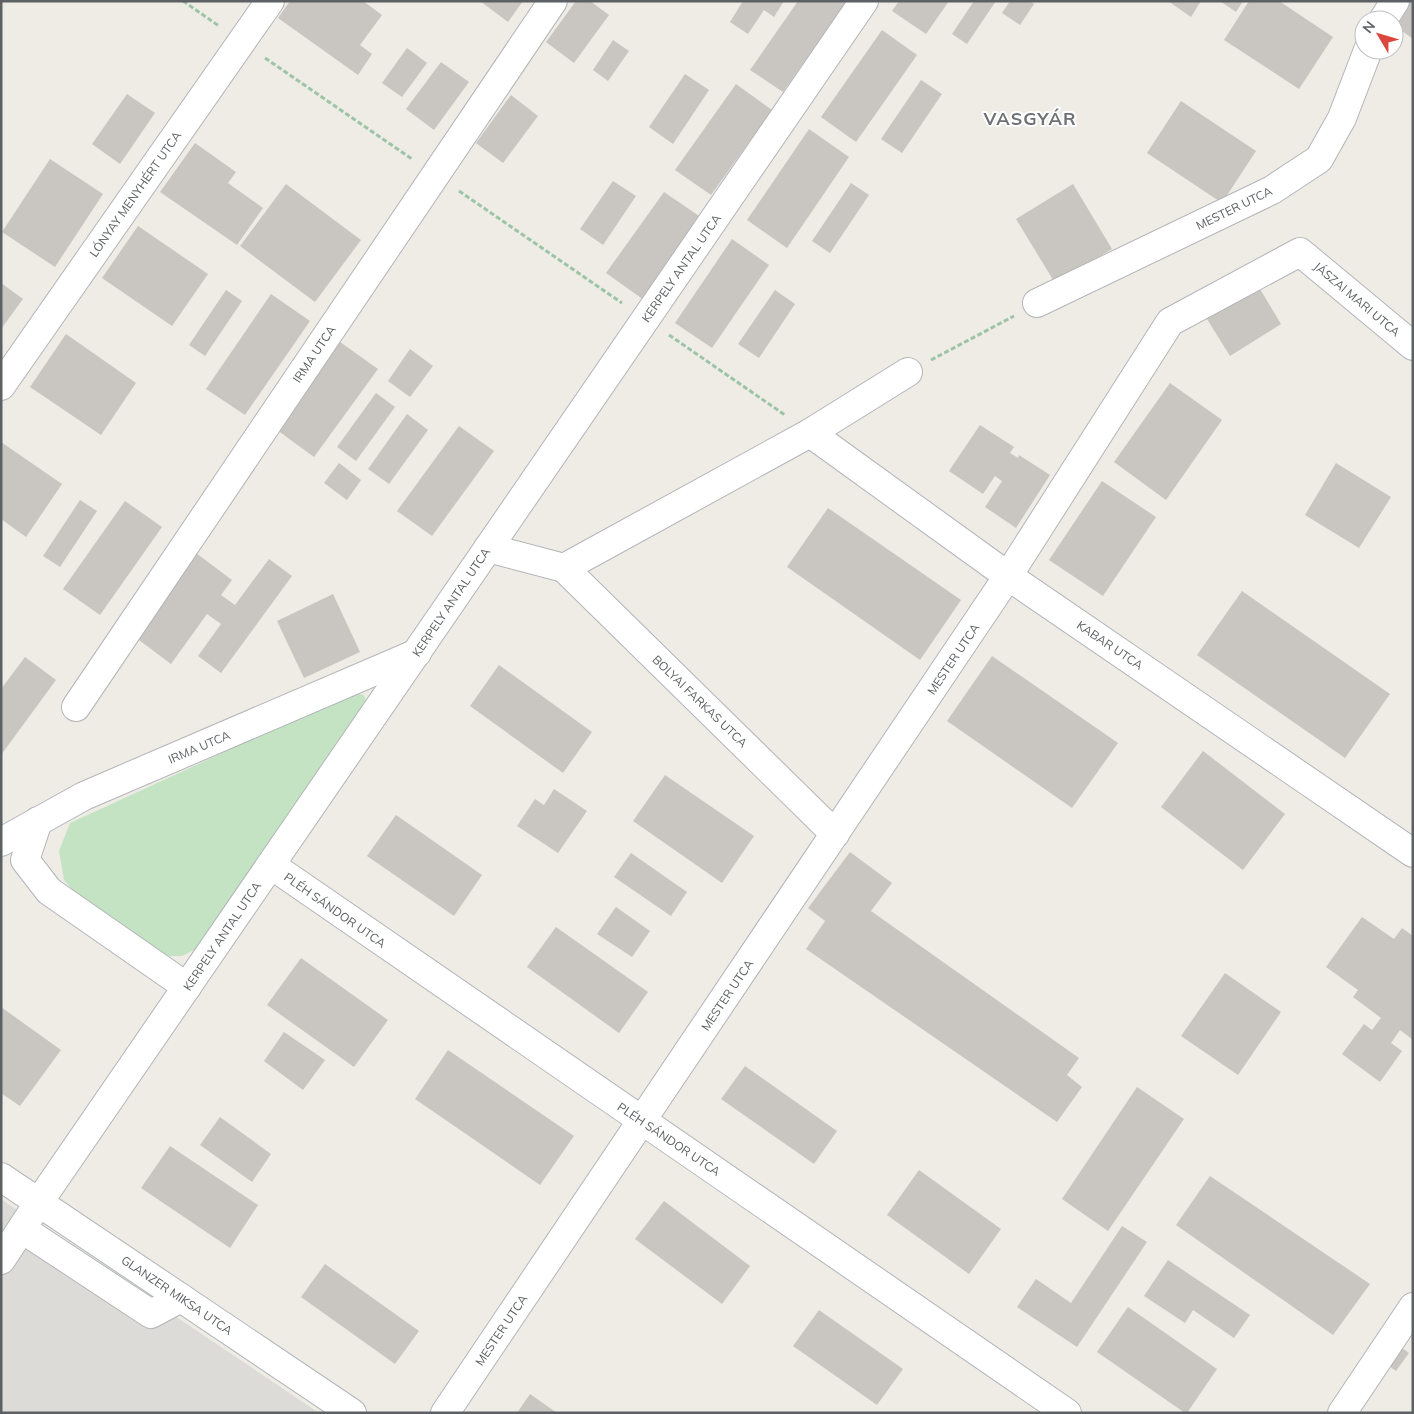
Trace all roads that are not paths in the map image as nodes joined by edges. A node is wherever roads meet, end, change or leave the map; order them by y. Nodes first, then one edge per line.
1 (270, 1) edge
2 (553, 1) edge
3 (864, 1) edge
4 (1364, 60) edge
5 (1300, 252) joint
6 (1037, 303) road end
7 (1413, 346) edge
8 (908, 372) road end
9 (1, 386) edge
10 (810, 433) junction
11 (488, 548) junction
12 (564, 568) junction
13 (1008, 576) junction
14 (416, 653) junction
15 (76, 707) dead end
16 (38, 821) junction
17 (835, 834) junction
18 (1, 842) edge
19 (1413, 853) edge
20 (271, 865) junction
21 (187, 987) junction
22 (642, 1121) junction
23 (1, 1177) edge
24 (39, 1202) junction
25 (22, 1229) junction
26 (1, 1260) edge
27 (181, 1298) junction
28 (1413, 1307) edge
29 (352, 1413) edge
30 (445, 1413) edge
31 (1067, 1413) edge
32 (1342, 1413) edge

1 - 9 street, LÓNYAY MENYHÉRT UTCA
2 - 15 street, IRMA UTCA
3 - 11 street, KERPELY ANTAL UTCA
4 - 6 street, MESTER UTCA
5 - 7 street, JÁSZAI MARI UTCA
5 - 13 street, MESTER UTCA
8 - 10 street
10 - 12 street
10 - 13 street, KABAR UTCA
11 - 12 street
11 - 14 street, KERPELY ANTAL UTCA
12 - 17 street, BOLYAI FARKAS UTCA
13 - 17 street, MESTER UTCA
13 - 19 street, KABAR UTCA
14 - 16 street, IRMA UTCA
14 - 20 street, KERPELY ANTAL UTCA
16 - 18 street, IRMA UTCA
16 - 21 street
17 - 22 street, MESTER UTCA
20 - 21 street, KERPELY ANTAL UTCA
20 - 22 street, PLÉH SÁNDOR UTCA
21 - 24 street, KERPELY ANTAL UTCA
22 - 30 street, MESTER UTCA
22 - 31 street, PLÉH SÁNDOR UTCA
23 - 24 street, GLANZER MIKSA UTCA
24 - 25 street, KERPELY ANTAL UTCA
24 - 27 street, GLANZER MIKSA UTCA
25 - 26 street, KERPELY ANTAL UTCA
25 - 27 street
27 - 29 street, GLANZER MIKSA UTCA
28 - 32 street

